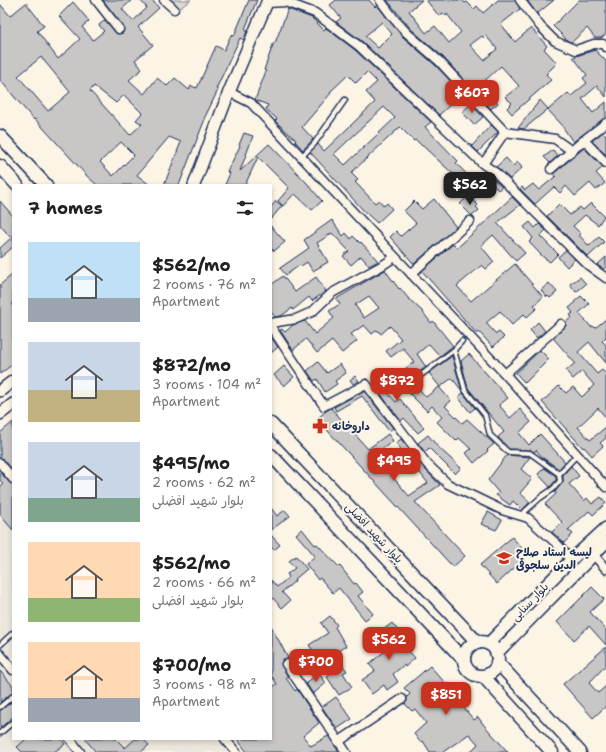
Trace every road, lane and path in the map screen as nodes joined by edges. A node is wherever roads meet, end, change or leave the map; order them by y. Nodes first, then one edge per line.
1 (96, 0) edge
2 (164, 0) edge
3 (380, 0) edge
4 (520, 0) edge
5 (267, 1) edge
6 (174, 8) dead end
7 (119, 29) dead end
8 (605, 44) edge
9 (229, 92) junction
10 (345, 100) dead end
11 (606, 123) edge
12 (505, 132) junction
13 (0, 136) edge
14 (584, 140) junction
15 (572, 151) junction
16 (300, 157) junction
17 (606, 163) edge
18 (483, 164) junction
19 (0, 166) edge
20 (551, 169) dead end
21 (16, 184) edge
22 (45, 184) edge
23 (194, 184) edge
24 (470, 221) dead end
25 (394, 257) junction
26 (411, 274) junction
27 (606, 278) edge
28 (272, 323) edge
29 (561, 324) dead end
30 (272, 328) edge
31 (462, 341) dead end
32 (454, 350) junction
33 (506, 374) junction
34 (12, 382) edge
35 (412, 382) dead end
36 (0, 391) edge
37 (12, 405) edge
38 (0, 414) edge
39 (272, 425) edge
40 (578, 455) junction
41 (272, 456) edge
42 (0, 463) edge
43 (559, 474) junction
44 (12, 478) edge
45 (606, 487) edge
46 (520, 516) junction
47 (606, 528) edge
48 (606, 542) edge
49 (593, 554) junction
50 (571, 560) junction
51 (606, 569) edge
52 (12, 634) edge
53 (0, 645) edge
54 (490, 651) junction
55 (0, 654) edge
56 (464, 660) junction
57 (286, 664) dead end
58 (12, 669) edge
59 (483, 676) junction
60 (12, 697) edge
61 (402, 699) dead end
62 (0, 707) edge
63 (12, 723) edge
64 (0, 733) edge
65 (71, 740) edge
66 (226, 740) edge
67 (338, 742) junction
68 (80, 752) edge
69 (236, 752) edge
70 (346, 752) edge
71 (552, 752) edge
72 (580, 752) edge

1 - 7 street
2 - 6 street
3 - 12 street
4 - 8 street
5 - 9 main road
5 - 18 street
9 - 16 street
9 - 23 main road
10 - 16 lane
11 - 14 street
12 - 15 street
12 - 18 street
13 - 22 main road
14 - 15 street
14 - 17 street
15 - 20 street
16 - 25 street
18 - 27 street
19 - 21 main road
24 - 26 street
25 - 26 street
25 - 28 street
26 - 33 street
29 - 33 street
30 - 46 street
31 - 32 lane
32 - 35 lane
32 - 43 lane
33 - 40 street
34 - 36 main road
37 - 38 main road
39 - 54 main road, بلوار شهید افضلی
40 - 43 lane
40 - 45 street
41 - 56 main road, بلوار شهید افضلی
42 - 44 street
43 - 46 lane
46 - 50 street
47 - 50 main road, بلوار سنایی
48 - 49 main road, بلوار سنایی
49 - 51 street
49 - 54 main road, بلوار سنایی
50 - 54 main road, بلوار سنایی
52 - 53 lane
54 - 56 main road
54 - 59 main road
54 - 72 main road, بلوار شهید افضلی
55 - 58 street
56 - 59 main road
57 - 67 street
59 - 71 main road
60 - 62 lane
61 - 67 street
63 - 64 lane
65 - 68 street
66 - 69 street
67 - 70 street

